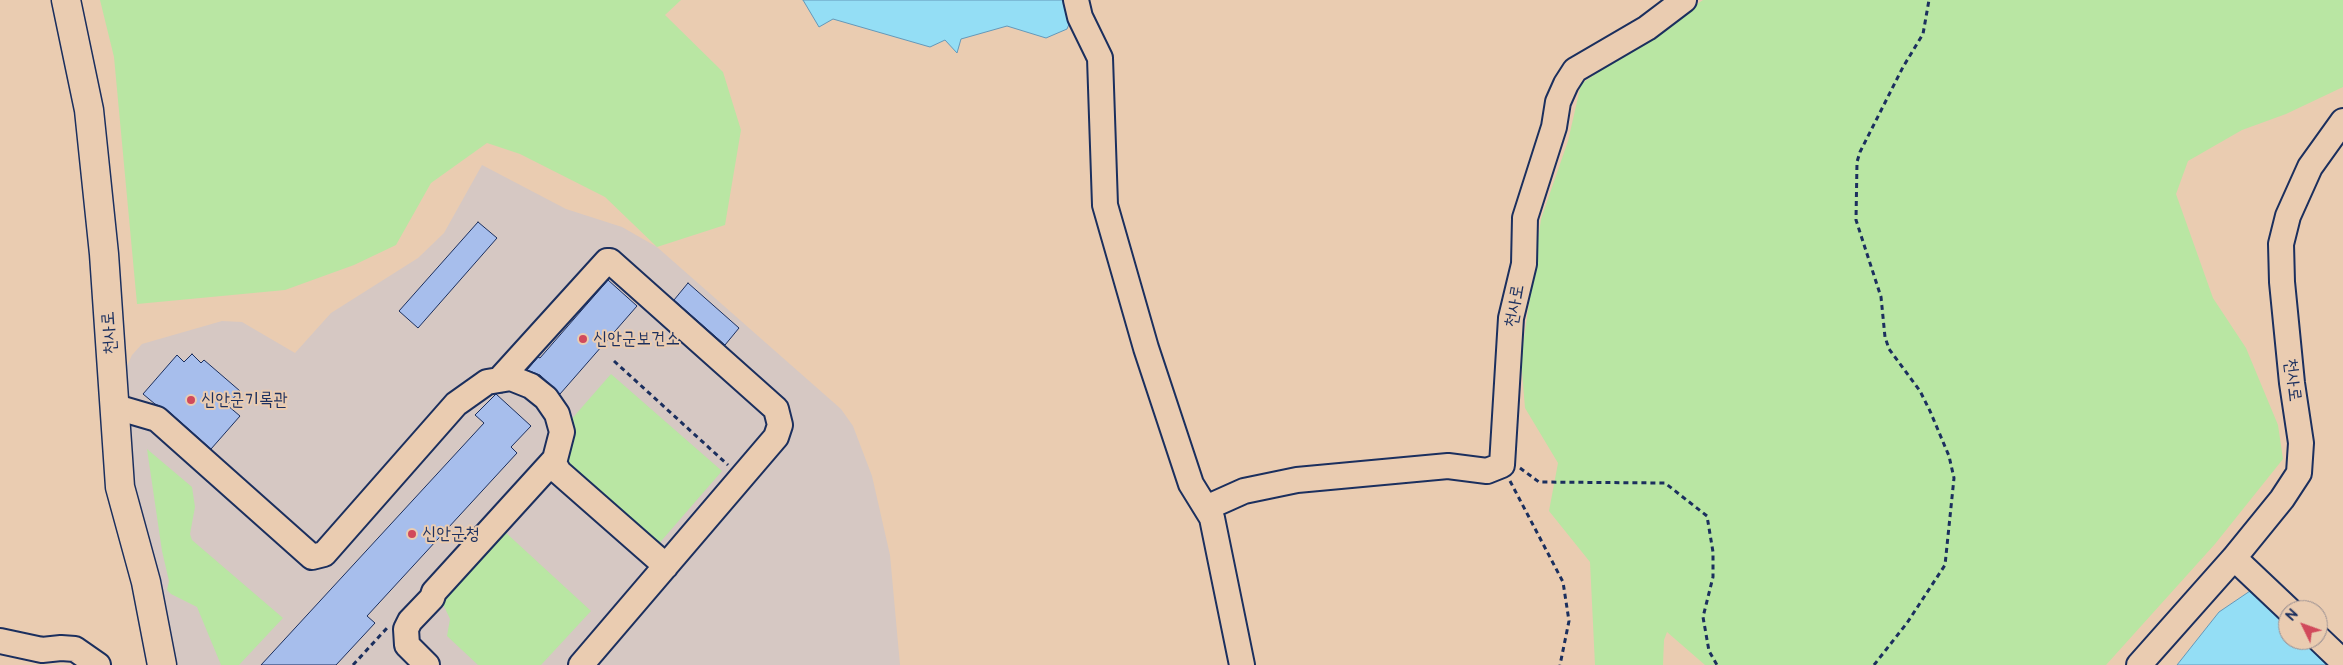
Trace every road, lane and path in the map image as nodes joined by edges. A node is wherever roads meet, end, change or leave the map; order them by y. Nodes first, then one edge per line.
1 (66, 0) edge
2 (1076, 0) edge
3 (1684, 0) edge
4 (1929, 0) edge
5 (2343, 120) edge
6 (614, 361) dead end
7 (499, 380) junction
8 (116, 407) junction
9 (555, 459) junction
10 (1502, 462) junction
11 (742, 477) junction
12 (1206, 508) junction
13 (2234, 558) junction
14 (666, 566) junction
15 (2278, 600) edge
16 (0, 642) edge
17 (2328, 648) edge
18 (2343, 662) edge
19 (98, 665) edge
20 (162, 665) edge
21 (427, 665) edge
22 (581, 665) edge
23 (1242, 665) edge
24 (1560, 665) edge
25 (1717, 665) edge
26 (1874, 665) edge
27 (2139, 665) edge

1 - 8 main road, 천사로
2 - 12 street
3 - 10 street, 천사로
4 - 26 path
5 - 13 street, 천사로
6 - 11 path
7 - 8 street
7 - 9 street
7 - 11 street
8 - 20 main road, 천사로
9 - 14 street
9 - 21 street
10 - 12 street
10 - 24 path
10 - 25 path
11 - 14 street
12 - 23 street
13 - 15 street
13 - 27 street, 천사로
14 - 22 street
16 - 19 street
17 - 18 street

